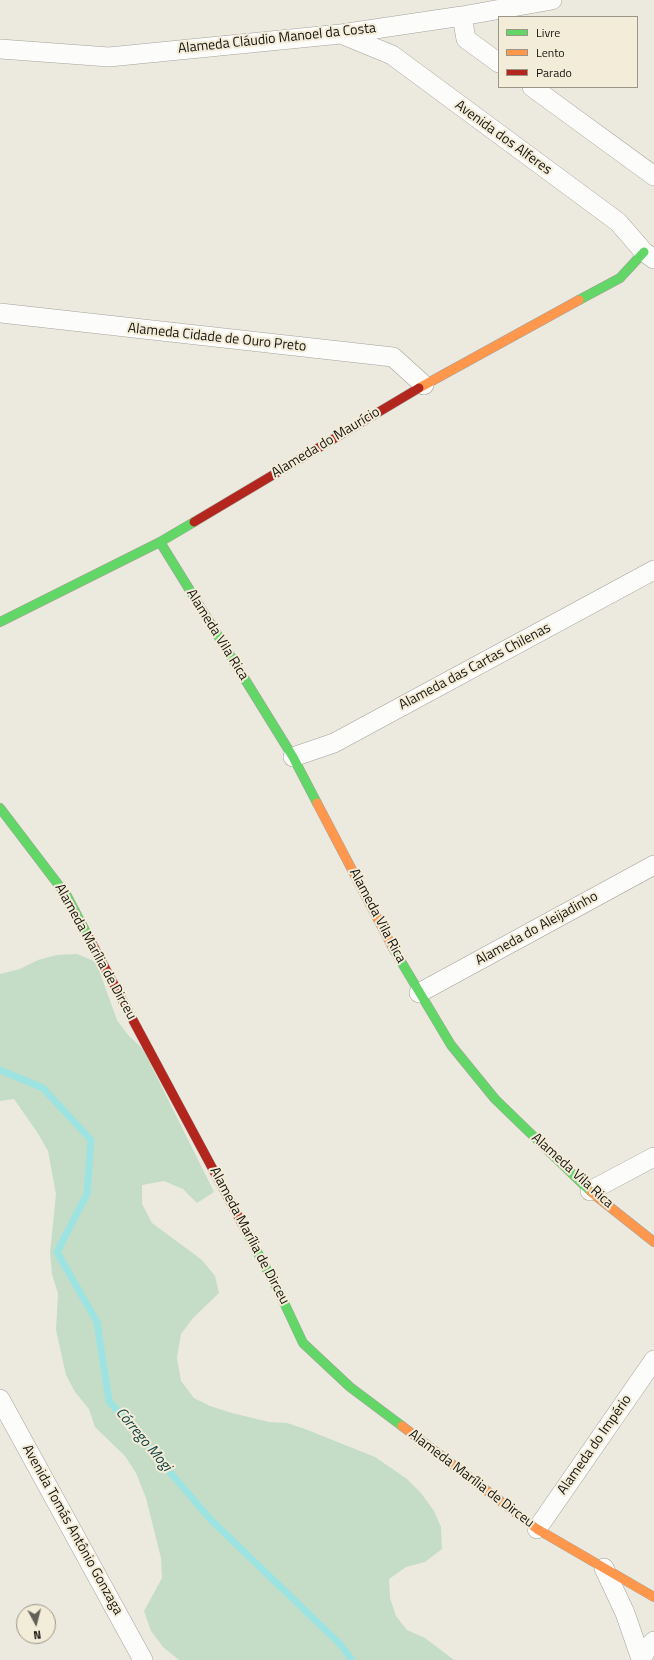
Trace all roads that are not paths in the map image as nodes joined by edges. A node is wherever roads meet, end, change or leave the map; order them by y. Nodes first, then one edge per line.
1 (552, 0) edge
2 (462, 16) junction
3 (341, 34) junction
4 (0, 49) edge
5 (498, 62) edge
6 (533, 88) edge
7 (654, 176) edge
8 (649, 255) edge
9 (0, 313) edge
10 (424, 385) junction
11 (160, 542) junction
12 (654, 570) edge
13 (0, 622) edge
14 (293, 757) junction
15 (0, 808) edge
16 (654, 865) edge
17 (419, 993) junction
18 (654, 1157) edge
19 (590, 1191) junction
20 (654, 1242) edge
21 (654, 1360) edge
22 (0, 1399) edge
23 (537, 1529) junction
24 (604, 1568) junction
25 (654, 1597) edge
26 (654, 1641) edge
27 (143, 1660) edge
28 (641, 1660) edge

1 - 2 street, Alameda Cláudio Manoel da Costa
2 - 3 street, Alameda Cláudio Manoel da Costa
2 - 5 street
3 - 4 street, Alameda Cláudio Manoel da Costa
3 - 8 street, Avenida dos Alferes
6 - 7 street
8 - 10 street, Alameda do Maurício
9 - 10 street, Alameda Cidade de Ouro Preto
10 - 11 street, Alameda do Maurício
11 - 13 street, Alameda do Maurício
11 - 14 street, Alameda Vila Rica
12 - 14 street, Alameda das Cartas Chilenas
14 - 17 street, Alameda Vila Rica
15 - 23 street, Alameda Marília de Dirceu
16 - 17 street, Alameda do Aleijadinho
17 - 19 street, Alameda Vila Rica
18 - 19 street
19 - 20 street, Alameda Vila Rica
21 - 23 street, Alameda do Império
22 - 27 street, Avenida Tomás Antônio Gonzaga
23 - 24 street, Alameda Marília de Dirceu
24 - 25 street, Alameda Marília de Dirceu
24 - 28 street
26 - 28 street

